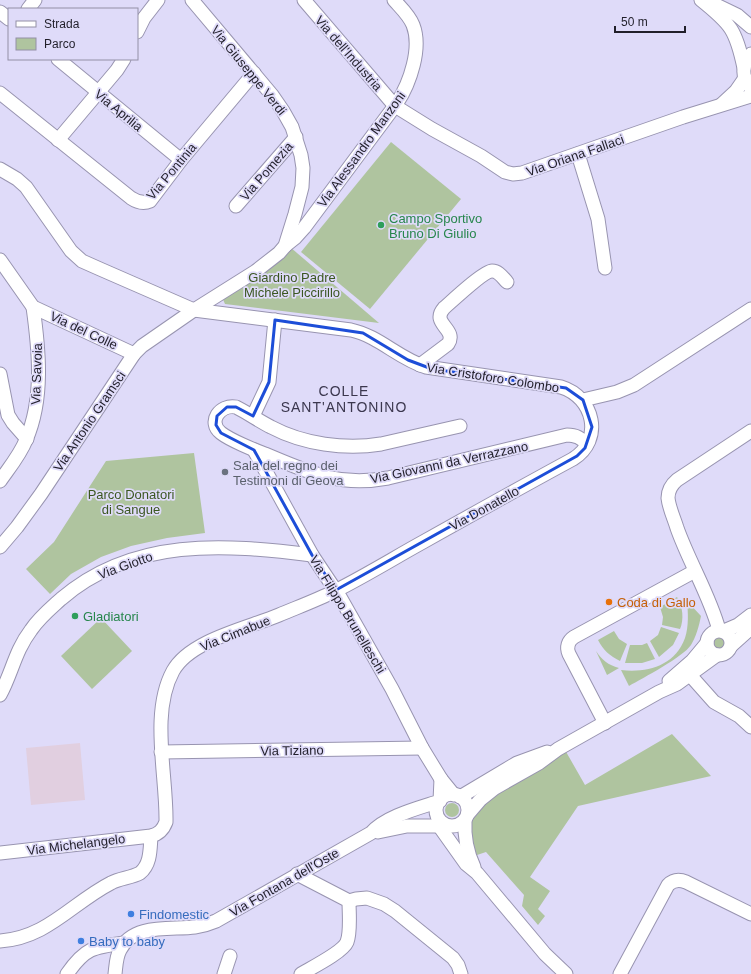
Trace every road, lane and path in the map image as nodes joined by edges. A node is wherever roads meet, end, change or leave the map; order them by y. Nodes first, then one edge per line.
1 (35, 0) edge
2 (158, 0) edge
3 (192, 0) edge
4 (304, 0) edge
5 (394, 0) edge
6 (701, 0) edge
7 (706, 0) edge
8 (727, 0) edge
9 (29, 8) edge
10 (0, 12) edge
11 (737, 15) junction
12 (8, 18) edge
13 (751, 27) edge
14 (138, 30) edge
15 (751, 54) edge
16 (59, 60) edge
17 (123, 60) edge
18 (254, 73) junction
19 (746, 78) edge
20 (98, 92) junction
21 (0, 93) edge
22 (751, 96) edge
23 (721, 105) junction
24 (395, 106) junction
25 (296, 137) junction
26 (58, 140) junction
27 (578, 154) junction
28 (181, 160) junction
29 (0, 169) edge
30 (236, 206) dead end
31 (285, 246) junction
32 (0, 260) edge
33 (605, 268) dead end
34 (507, 282) dead end
35 (33, 307) junction
36 (194, 310) junction
37 (751, 310) edge
38 (275, 320) junction
39 (134, 354) junction
40 (420, 365) junction
41 (0, 374) edge
42 (582, 400) junction
43 (253, 416) junction
44 (460, 426) dead end
45 (751, 431) edge
46 (27, 439) junction
47 (587, 444) junction
48 (254, 450) junction
49 (2, 473) edge
50 (0, 547) edge
51 (312, 555) junction
52 (695, 571) junction
53 (336, 590) junction
54 (751, 615) edge
55 (751, 628) edge
56 (721, 631) junction
57 (707, 643) junction
58 (731, 646) junction
59 (717, 655) junction
60 (690, 675) junction
61 (659, 692) junction
62 (0, 695) edge
63 (605, 723) junction
64 (751, 727) edge
65 (422, 748) junction
66 (558, 749) junction
67 (161, 752) junction
68 (441, 779) junction
69 (457, 796) junction
70 (440, 800) junction
71 (466, 817) junction
72 (441, 824) junction
73 (371, 833) junction
74 (151, 836) junction
75 (0, 853) edge
76 (477, 873) junction
77 (297, 874) junction
78 (349, 902) junction
79 (751, 914) edge
80 (0, 941) edge
81 (124, 943) junction
82 (230, 956) dead end
83 (66, 974) edge
84 (115, 974) edge
85 (224, 974) edge
86 (301, 974) edge
87 (461, 974) edge
88 (566, 974) edge
89 (620, 974) edge

1 - 9 street
2 - 14 street
3 - 18 street, Via Giuseppe Verdi
4 - 24 street, Via dell'Industria
5 - 24 street, Via Alessandro Manzoni
6 - 19 street
7 - 11 street
8 - 11 street
10 - 12 street
11 - 13 street
15 - 19 street, Via Oriana Fallaci
16 - 20 street, Via Aprilia
17 - 20 street
18 - 25 street, Via Giuseppe Verdi
18 - 28 street, Via Pontinia
19 - 23 street, Via Oriana Fallaci
20 - 26 street
20 - 28 street, Via Aprilia
21 - 26 street, Via Pontinia
22 - 23 street, Via Oriana Fallaci
23 - 27 street, Via Oriana Fallaci
24 - 27 street, Via Oriana Fallaci
24 - 31 street, Via Alessandro Manzoni
25 - 30 street, Via Pomezia
25 - 31 street, Via Giuseppe Verdi
26 - 28 street, Via Pontinia
27 - 33 street
29 - 36 street
31 - 36 street, Via Giuseppe Verdi
32 - 35 street
34 - 40 street
35 - 39 street, Via del Colle
35 - 46 street, Via Savoia
36 - 38 street, Via Cristoforo Colombo
36 - 39 street, Via Antonio Gramsci
37 - 42 street
38 - 40 street, Via Cristoforo Colombo
38 - 43 street
39 - 50 street, Via Antonio Gramsci
40 - 42 street, Via Cristoforo Colombo
41 - 46 street
42 - 47 street
43 - 44 street
43 - 48 street, Via Giovanni da Verrazzano
45 - 52 street
46 - 49 street, Via Savoia
47 - 48 street, Via Giovanni da Verrazzano
47 - 53 street, Via Donatello
48 - 51 street, Via Filippo Brunelleschi
51 - 53 street, Via Filippo Brunelleschi
51 - 62 street, Via Giotto
52 - 56 street
52 - 63 street
53 - 65 street, Via Filippo Brunelleschi
53 - 67 street, Via Cimabue
54 - 56 street
55 - 58 street
56 - 57 street
56 - 58 street
57 - 59 street
57 - 61 street
58 - 59 street
59 - 60 street
60 - 61 street
60 - 64 street
61 - 63 street
63 - 66 street
65 - 67 street, Via Tiziano
65 - 68 street, Via Filippo Brunelleschi
66 - 69 street
66 - 71 street
67 - 74 street, Via Cimabue
68 - 69 street, Via Filippo Brunelleschi
68 - 70 street
69 - 70 street
69 - 71 street
70 - 72 street
70 - 73 street, Via Fontana dell'Oste
71 - 72 street
71 - 76 street
72 - 73 street, Via Fontana dell'Oste
72 - 76 street
73 - 77 street, Via Fontana dell'Oste
74 - 75 street, Via Michelangelo
74 - 80 street
76 - 88 street
77 - 78 street
77 - 81 street, Via Fontana dell'Oste
78 - 86 street
78 - 87 street
79 - 89 street
81 - 83 street, Via Fontana dell'Oste
81 - 84 street
82 - 85 street

